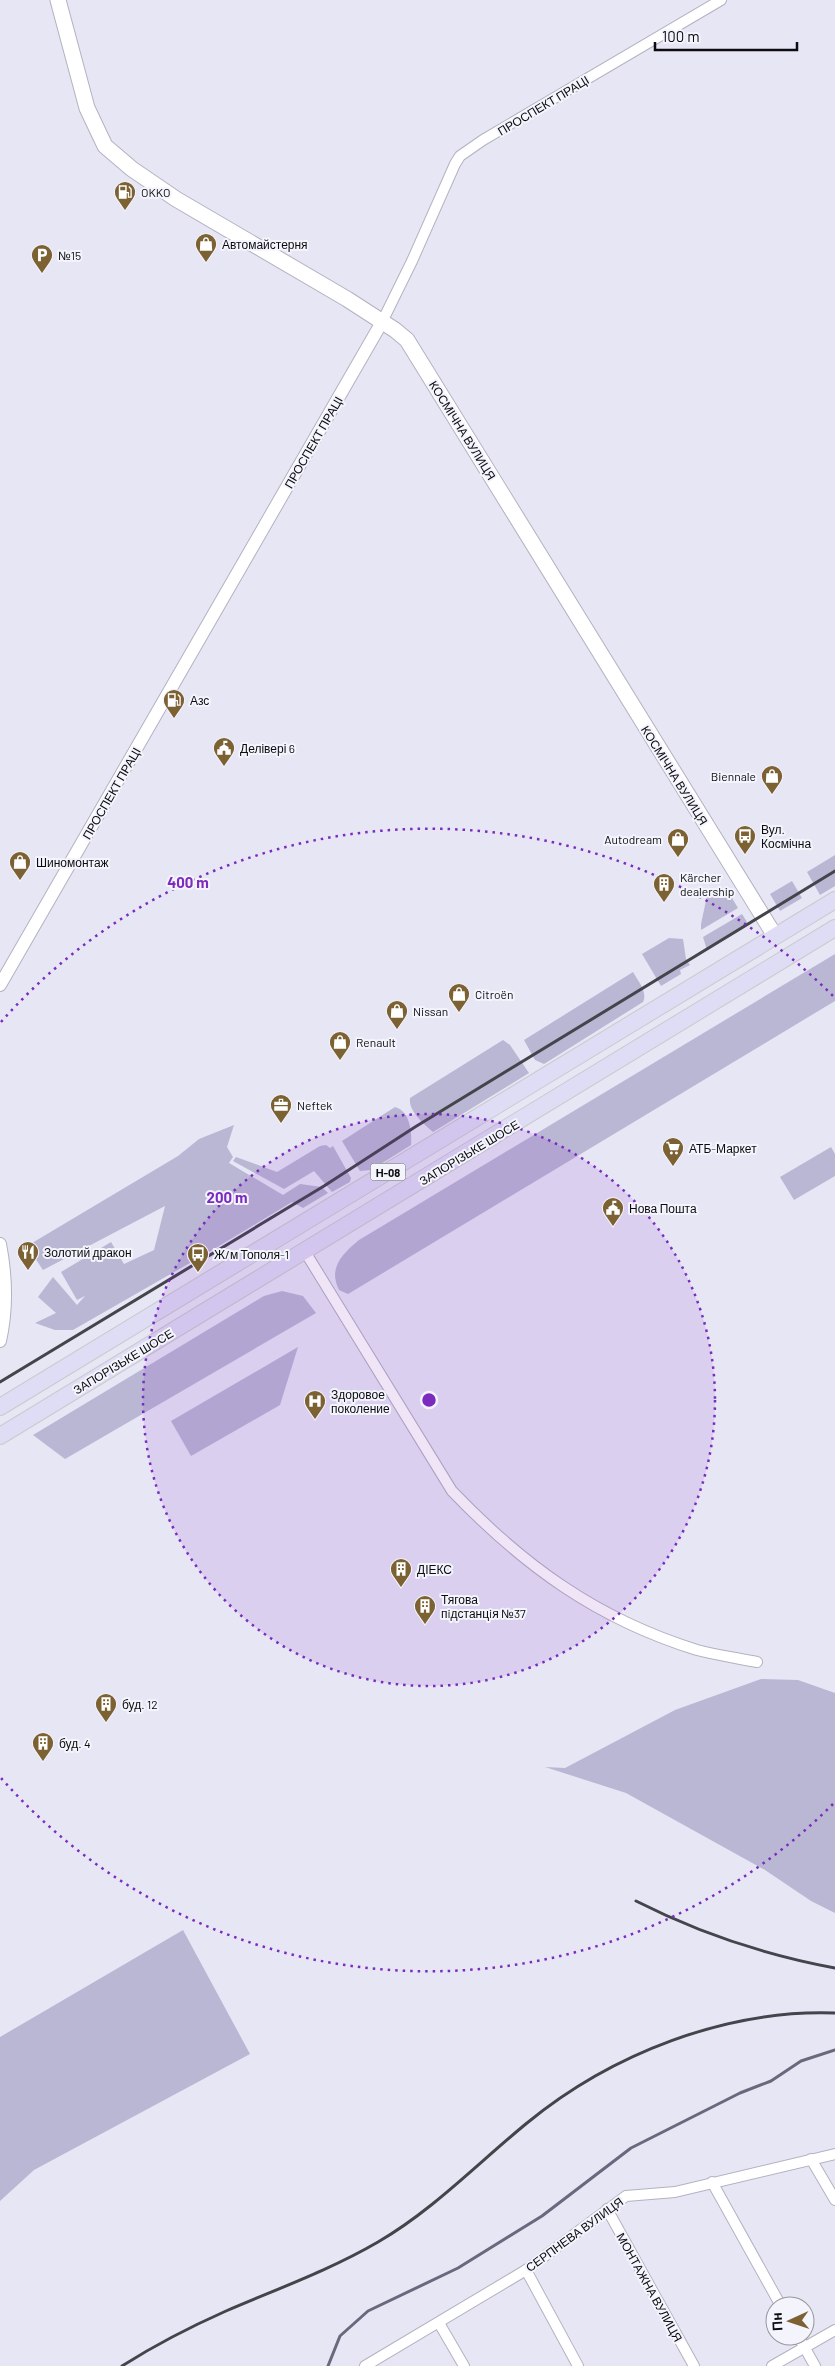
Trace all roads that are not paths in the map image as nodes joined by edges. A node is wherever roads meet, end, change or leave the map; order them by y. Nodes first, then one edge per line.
1 (58, 0) edge
2 (721, 0) edge
3 (382, 322) junction
4 (835, 900) edge
5 (835, 928) edge
6 (775, 936) junction
7 (788, 957) junction
8 (0, 985) edge
9 (292, 1230) junction
10 (0, 1244) edge
11 (304, 1250) junction
12 (0, 1341) edge
13 (0, 1407) edge
14 (2, 1431) edge
15 (757, 1662) dead end
16 (835, 2154) edge
17 (811, 2159) junction
18 (712, 2182) junction
19 (835, 2200) edge
20 (607, 2209) junction
21 (526, 2270) junction
22 (775, 2296) edge
23 (439, 2322) junction
24 (835, 2330) edge
25 (804, 2347) junction
26 (365, 2366) edge
27 (464, 2366) edge
28 (578, 2366) edge
29 (694, 2366) edge
30 (772, 2366) edge
31 (815, 2366) edge

1 - 3 main road, КОСМІЧНА ВУЛИЦЯ
2 - 3 street, ПРОСПЕКТ ПРАЦІ
3 - 6 main road, КОСМІЧНА ВУЛИЦЯ
3 - 8 street, ПРОСПЕКТ ПРАЦІ
4 - 6 main road, ЗАПОРІЗЬКЕ ШОСЕ / Н-08
5 - 7 main road, ЗАПОРІЗЬКЕ ШОСЕ / Н-08
6 - 7 main road, КОСМІЧНА ВУЛИЦЯ
6 - 9 main road, ЗАПОРІЗЬКЕ ШОСЕ / Н-08
7 - 11 main road, ЗАПОРІЗЬКЕ ШОСЕ / Н-08
9 - 11 main road
9 - 13 main road, ЗАПОРІЗЬКЕ ШОСЕ / Н-08
10 - 12 street
11 - 14 main road, ЗАПОРІЗЬКЕ ШОСЕ / Н-08
11 - 15 street
16 - 17 street, СЕРПНЕВА ВУЛИЦЯ
17 - 18 street, СЕРПНЕВА ВУЛИЦЯ
17 - 19 street
18 - 20 street, СЕРПНЕВА ВУЛИЦЯ
18 - 22 street
20 - 21 street, СЕРПНЕВА ВУЛИЦЯ
20 - 29 street, МОНТАЖНА ВУЛИЦЯ
21 - 23 street, СЕРПНЕВА ВУЛИЦЯ
21 - 28 street
23 - 26 street, СЕРПНЕВА ВУЛИЦЯ
23 - 27 street
24 - 25 street
25 - 30 street
25 - 31 street

